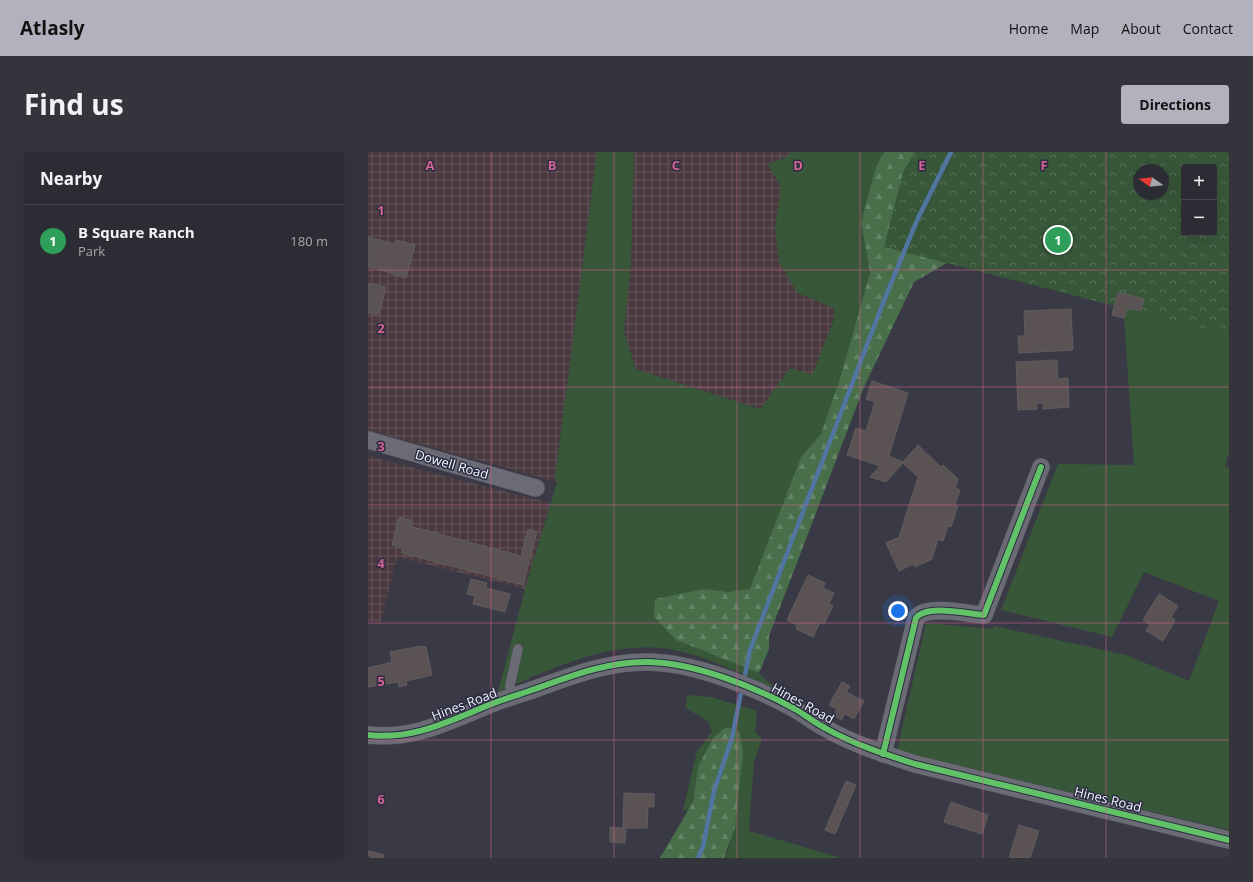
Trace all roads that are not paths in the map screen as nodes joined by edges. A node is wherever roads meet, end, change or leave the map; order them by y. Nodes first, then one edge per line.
1 (368, 440) edge
2 (1041, 467) dead end
3 (536, 488) dead end
4 (518, 649) dead end
5 (511, 698) junction
6 (368, 735) edge
7 (883, 754) junction
8 (1229, 840) edge

1 - 3 street, Dowell Road
2 - 7 street
4 - 5 lane
5 - 6 street, Hines Road
5 - 7 street, Hines Road
7 - 8 street, Hines Road

